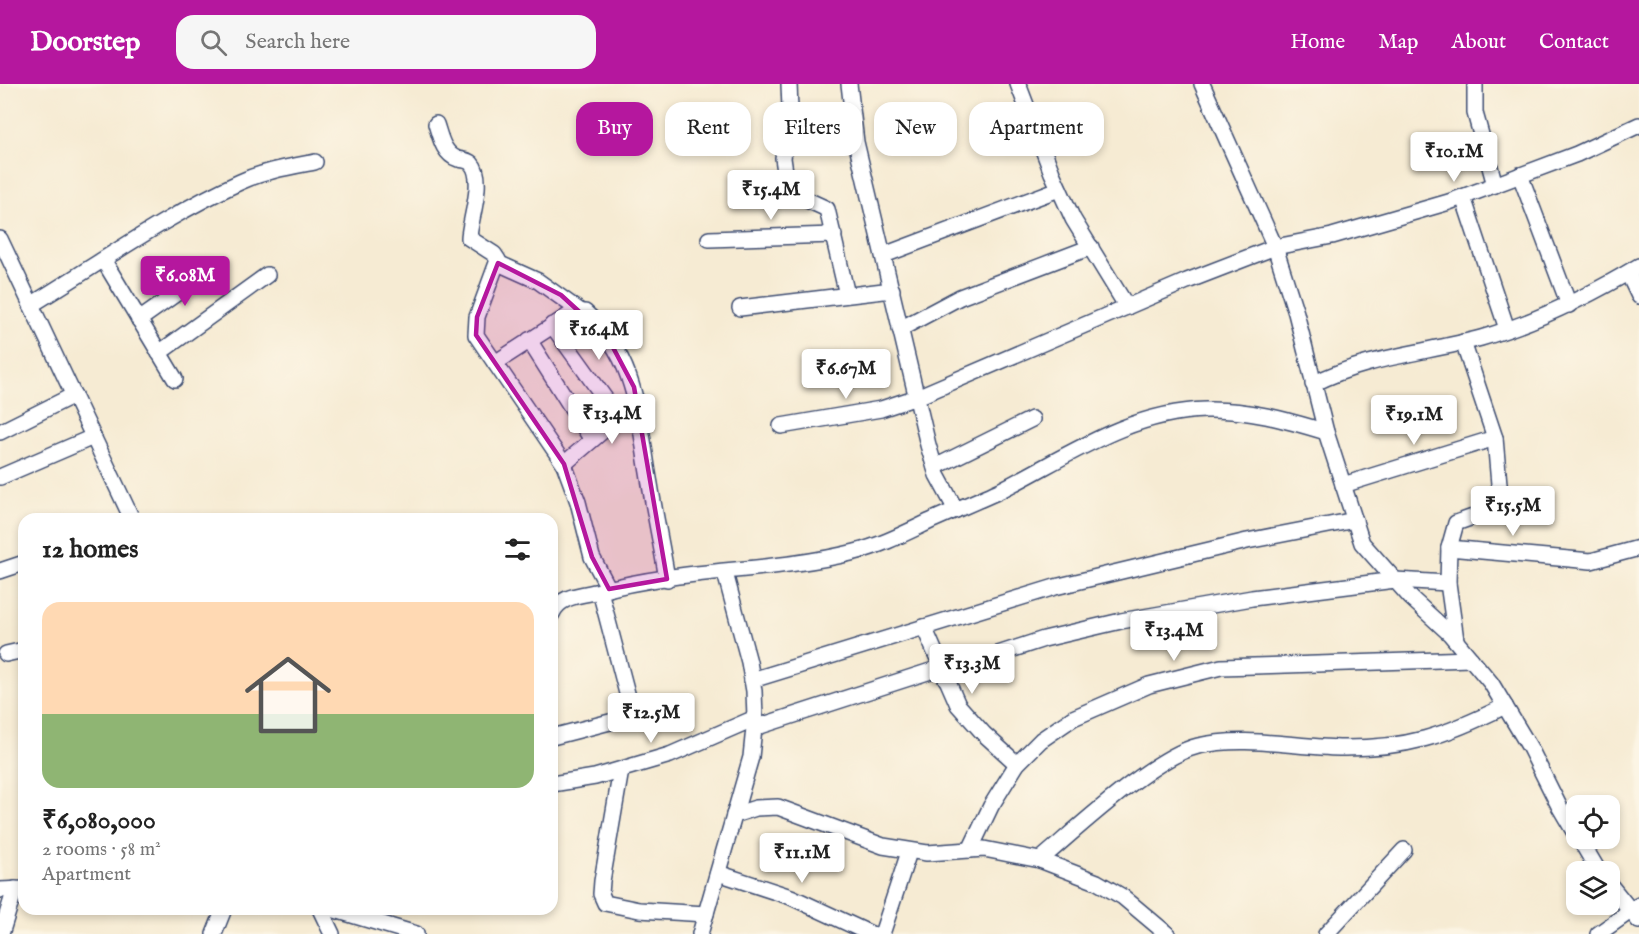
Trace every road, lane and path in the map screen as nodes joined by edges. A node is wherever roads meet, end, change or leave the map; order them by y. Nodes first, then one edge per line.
1 (789, 84) edge
2 (849, 84) edge
3 (1018, 84) edge
4 (1202, 84) edge
5 (1475, 84) edge
6 (436, 124) dead end
7 (1639, 125) edge
8 (315, 162) dead end
9 (1520, 175) junction
10 (1495, 185) junction
11 (1059, 189) junction
12 (1463, 197) junction
13 (834, 235) junction
14 (709, 239) dead end
15 (2, 247) edge
16 (1091, 247) junction
17 (1275, 247) junction
18 (884, 255) junction
19 (104, 261) junction
20 (498, 263) junction
21 (211, 268) dead end
22 (1634, 269) edge
23 (267, 275) dead end
24 (892, 290) junction
25 (847, 296) junction
26 (1639, 296) edge
27 (31, 305) junction
28 (1569, 305) junction
29 (1127, 307) junction
30 (740, 308) dead end
31 (580, 311) junction
32 (139, 320) junction
33 (552, 324) junction
34 (900, 329) junction
35 (1507, 329) junction
36 (529, 340) junction
37 (1463, 342) junction
38 (159, 353) junction
39 (495, 363) junction
40 (175, 379) dead end
41 (1313, 384) junction
42 (74, 395) junction
43 (917, 397) junction
44 (638, 401) junction
45 (619, 418) junction
46 (1032, 419) dead end
47 (781, 426) dead end
48 (0, 432) edge
49 (1326, 432) junction
50 (93, 437) junction
51 (1495, 438) junction
52 (592, 440) junction
53 (564, 464) junction
54 (935, 467) junction
55 (0, 477) edge
56 (1343, 485) junction
57 (956, 510) junction
58 (129, 513) edge
59 (1354, 520) junction
60 (1449, 548) junction
61 (1639, 548) edge
62 (18, 565) edge
63 (0, 571) edge
64 (725, 573) junction
65 (667, 579) junction
66 (1395, 580) junction
67 (1448, 583) junction
68 (605, 590) junction
69 (558, 605) edge
70 (924, 627) junction
71 (1456, 640) junction
72 (18, 651) edge
73 (6, 654) dead end
74 (1471, 659) junction
75 (943, 674) junction
76 (752, 680) junction
77 (1504, 706) junction
78 (754, 723) junction
79 (558, 735) edge
80 (1017, 764) junction
81 (621, 770) junction
82 (558, 783) edge
83 (734, 815) junction
84 (1566, 816) edge
85 (970, 850) junction
86 (1404, 850) dead end
87 (909, 852) junction
88 (1040, 860) junction
89 (718, 873) junction
90 (13, 890) edge
91 (1620, 895) edge
92 (1636, 912) edge
93 (706, 914) junction
94 (222, 915) edge
95 (323, 915) edge
96 (352, 915) edge
97 (1, 934) edge
98 (214, 934) edge
99 (332, 934) edge
100 (416, 934) edge
101 (700, 934) edge
102 (871, 934) edge
103 (882, 934) edge
104 (1167, 934) edge
105 (1326, 934) edge
106 (1598, 934) edge

1 - 13 street
2 - 18 street
3 - 11 street
4 - 17 street
5 - 10 street
6 - 20 street
7 - 9 street
8 - 19 street
9 - 10 street
9 - 28 street
10 - 12 street
11 - 16 street
11 - 18 street
12 - 17 street
12 - 35 street
13 - 14 street
13 - 25 street
15 - 27 street
16 - 29 street
16 - 34 street
17 - 29 street
17 - 41 street
18 - 24 street
19 - 27 street
19 - 32 street
20 - 31 street
20 - 39 street
21 - 32 street
22 - 26 street
22 - 28 street
23 - 38 street
24 - 25 street
24 - 34 street
25 - 30 street
27 - 42 street
28 - 35 street
29 - 43 street
31 - 33 street
31 - 44 street
32 - 38 street
33 - 36 street
33 - 45 street
34 - 43 street
35 - 37 street
36 - 39 street
36 - 52 street
37 - 41 street
37 - 51 street
38 - 40 street
39 - 53 street
41 - 49 street
42 - 48 street
42 - 50 street
43 - 47 street
43 - 54 street
44 - 45 street
44 - 65 street
45 - 52 street
46 - 54 street
49 - 56 street
49 - 57 street
50 - 55 street
50 - 58 street
51 - 56 street
51 - 60 street
52 - 53 street
53 - 68 street
54 - 57 street
56 - 59 street
57 - 64 street
59 - 66 street
59 - 70 street
60 - 61 street
60 - 67 street
62 - 63 street
64 - 65 street
64 - 76 street
65 - 68 street
66 - 67 street
66 - 71 street
66 - 75 street
67 - 71 street
68 - 69 street
68 - 79 street
70 - 75 street
70 - 76 street
71 - 74 street
72 - 73 street
74 - 77 street
74 - 80 street
75 - 78 street
75 - 80 street
76 - 78 street
77 - 84 street
77 - 88 street
78 - 81 street
78 - 83 street
80 - 85 street
81 - 82 street
81 - 93 street
83 - 87 street
83 - 89 street
85 - 87 street
85 - 88 street
86 - 105 street
87 - 103 street
88 - 104 street
89 - 93 street
89 - 102 street
90 - 97 street
91 - 92 street
92 - 106 street
93 - 101 street
94 - 98 street
95 - 99 street
96 - 100 street

